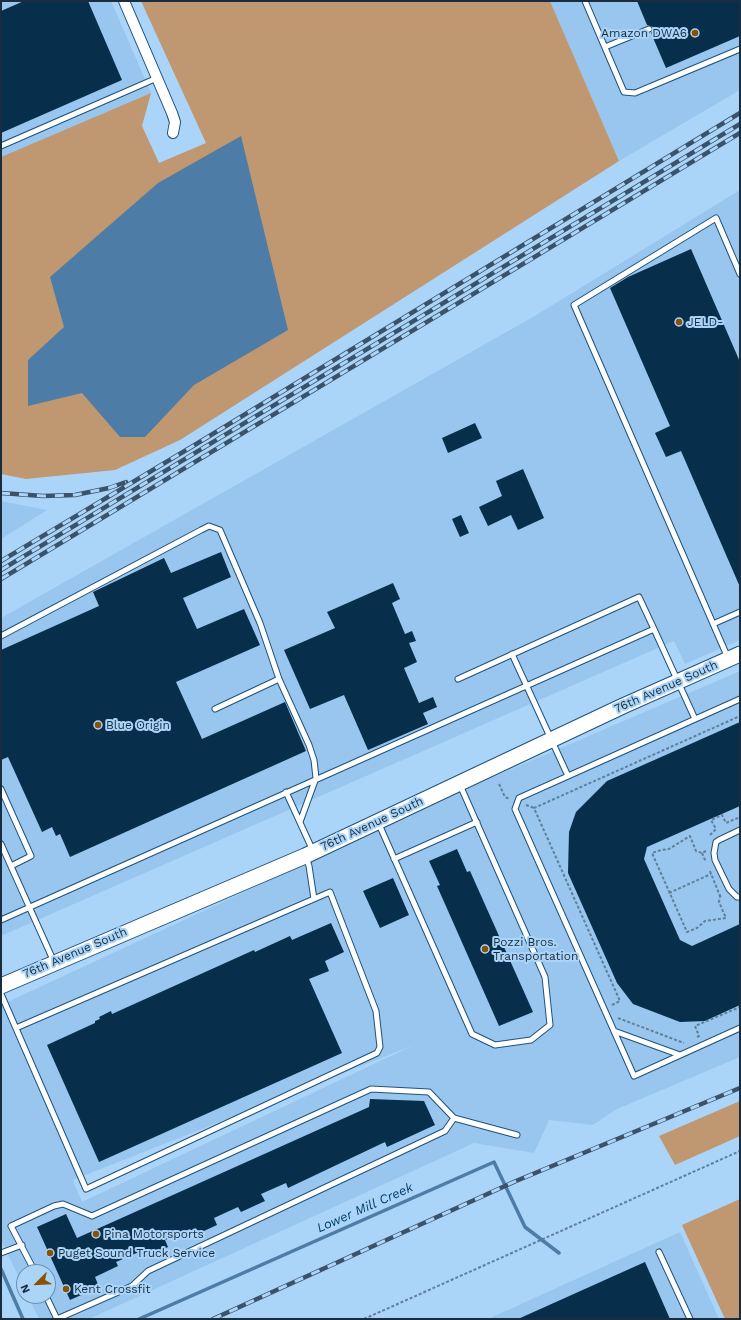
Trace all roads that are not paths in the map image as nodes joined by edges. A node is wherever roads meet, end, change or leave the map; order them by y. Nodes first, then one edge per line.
1 (124, 1) edge
2 (585, 1) edge
3 (649, 29) dead end
4 (605, 48) junction
5 (740, 49) edge
6 (157, 78) junction
7 (173, 133) dead end
8 (1, 146) edge
9 (740, 274) edge
10 (740, 612) edge
11 (713, 624) junction
12 (654, 629) junction
13 (1, 636) edge
14 (512, 654) junction
15 (734, 656) edge
16 (279, 679) junction
17 (458, 679) dead end
18 (678, 681) junction
19 (526, 685) junction
20 (740, 699) edge
21 (215, 709) dead end
22 (696, 719) junction
23 (552, 740) junction
24 (568, 776) junction
25 (316, 778) junction
26 (460, 784) junction
27 (1, 789) edge
28 (286, 792) junction
29 (378, 821) junction
30 (300, 822) junction
31 (476, 822) junction
32 (740, 830) edge
33 (1, 844) edge
34 (309, 854) junction
35 (394, 858) junction
36 (11, 866) junction
37 (740, 896) edge
38 (314, 899) junction
39 (29, 907) junction
40 (1, 920) edge
41 (54, 962) junction
42 (1, 986) edge
43 (1, 994) edge
44 (16, 1028) junction
45 (740, 1028) edge
46 (614, 1031) junction
47 (680, 1055) junction
48 (454, 1118) junction
49 (517, 1136) dead end
50 (22, 1245) junction
51 (659, 1252) dead end
52 (1, 1253) edge
53 (31, 1264) edge
54 (50, 1304) edge
55 (690, 1319) edge

1 - 6 street
2 - 4 lane
3 - 4 lane
4 - 5 lane
6 - 7 street
6 - 8 lane
9 - 11 lane
10 - 11 lane
11 - 15 lane
12 - 14 lane
12 - 18 lane
12 - 19 lane
13 - 16 lane
14 - 17 lane
14 - 19 lane
15 - 18 street, 76th Avenue South
16 - 21 lane
16 - 25 lane
18 - 22 lane
18 - 23 street, 76th Avenue South
19 - 23 lane
19 - 25 lane
20 - 22 lane
22 - 24 lane
23 - 24 lane
23 - 26 street, 76th Avenue South
24 - 46 lane
25 - 28 lane
25 - 30 lane
26 - 29 street, 76th Avenue South
26 - 31 lane
27 - 36 lane
28 - 30 lane
28 - 39 lane
29 - 34 street, 76th Avenue South
29 - 35 lane
30 - 34 lane
31 - 35 lane
31 - 35 lane
32 - 37 lane
33 - 36 lane
34 - 38 lane
34 - 41 street, 76th Avenue South
36 - 39 lane
38 - 44 lane
38 - 44 lane
39 - 40 lane
39 - 41 lane
41 - 42 street, 76th Avenue South
43 - 44 lane
45 - 47 lane
46 - 47 lane
46 - 47 lane
48 - 49 lane
48 - 50 lane
48 - 54 lane
50 - 52 lane
50 - 53 lane
51 - 55 lane

